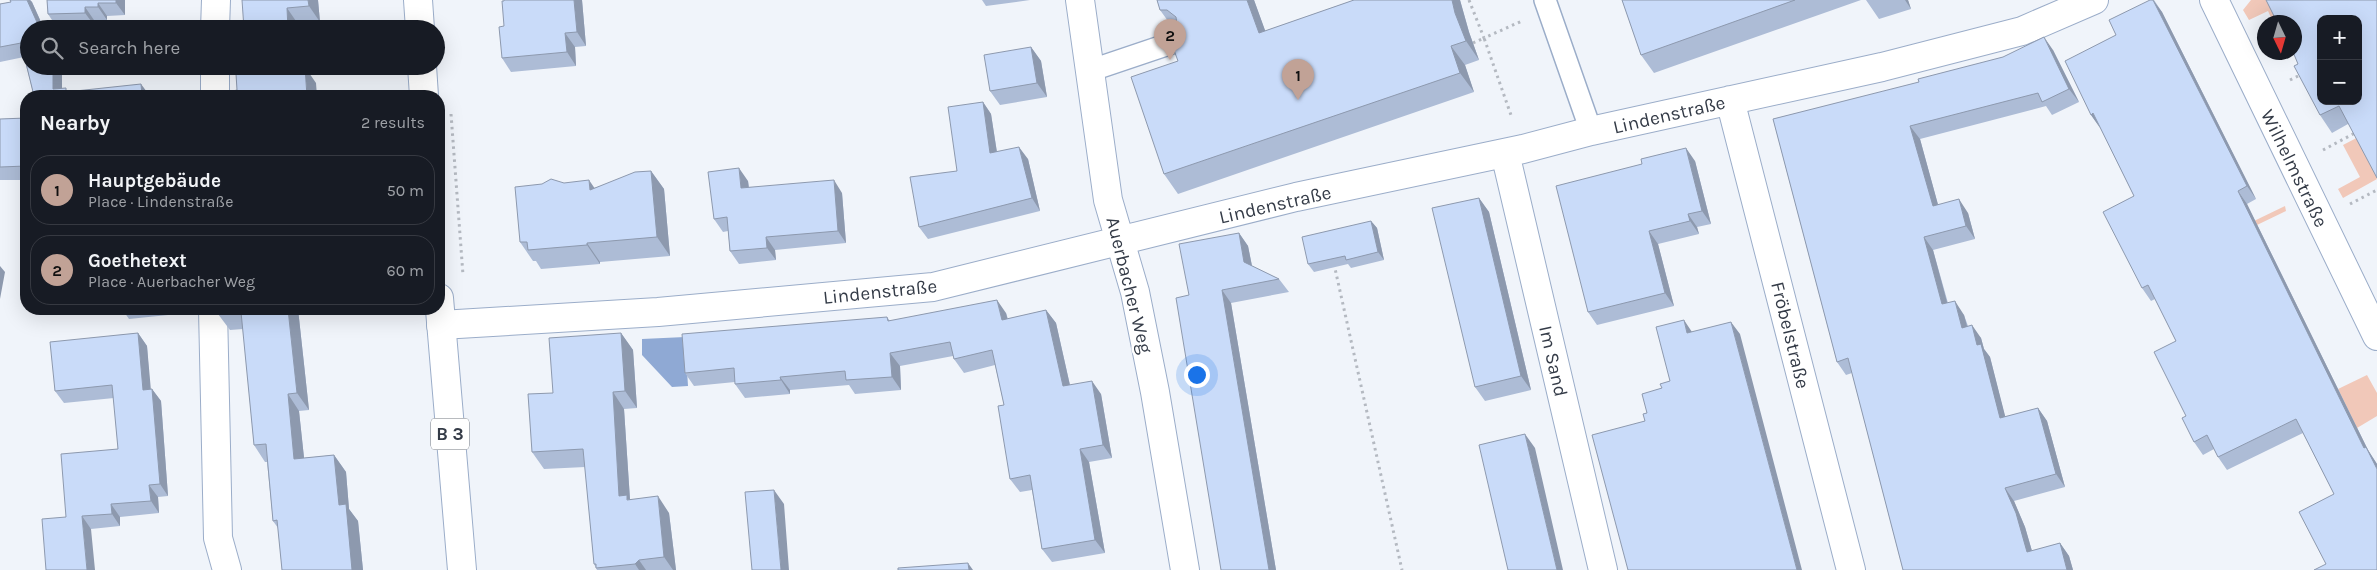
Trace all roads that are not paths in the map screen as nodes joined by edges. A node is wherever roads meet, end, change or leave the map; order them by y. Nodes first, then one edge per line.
1 (216, 0) edge
2 (418, 0) edge
3 (1080, 0) edge
4 (1545, 0) edge
5 (2094, 0) edge
6 (2214, 0) edge
7 (215, 20) edge
8 (419, 20) edge
9 (1178, 41) edge
10 (1089, 71) junction
11 (215, 75) edge
12 (423, 75) edge
13 (215, 90) edge
14 (424, 90) edge
15 (1730, 100) junction
16 (1591, 131) junction
17 (1514, 151) junction
18 (1119, 242) junction
19 (213, 315) edge
20 (440, 315) edge
21 (441, 324) junction
22 (2377, 336) edge
23 (227, 570) edge
24 (462, 570) edge
25 (1185, 570) edge
26 (1603, 570) edge
27 (1851, 570) edge

1 - 7 street
2 - 8 street
3 - 10 street, Auerbacher Weg
4 - 16 lane
5 - 15 street, Lindenstraße
6 - 22 street, Wilhelmstraße
9 - 10 lane
10 - 18 street, Auerbacher Weg
11 - 13 street
12 - 14 street
15 - 16 street, Lindenstraße
15 - 27 street, Fröbelstraße
16 - 17 street, Lindenstraße
17 - 18 street, Lindenstraße
17 - 26 street, Im Sand
18 - 21 street, Lindenstraße
18 - 25 street, Auerbacher Weg
19 - 23 street
20 - 21 street, B 3
21 - 24 street, B 3

